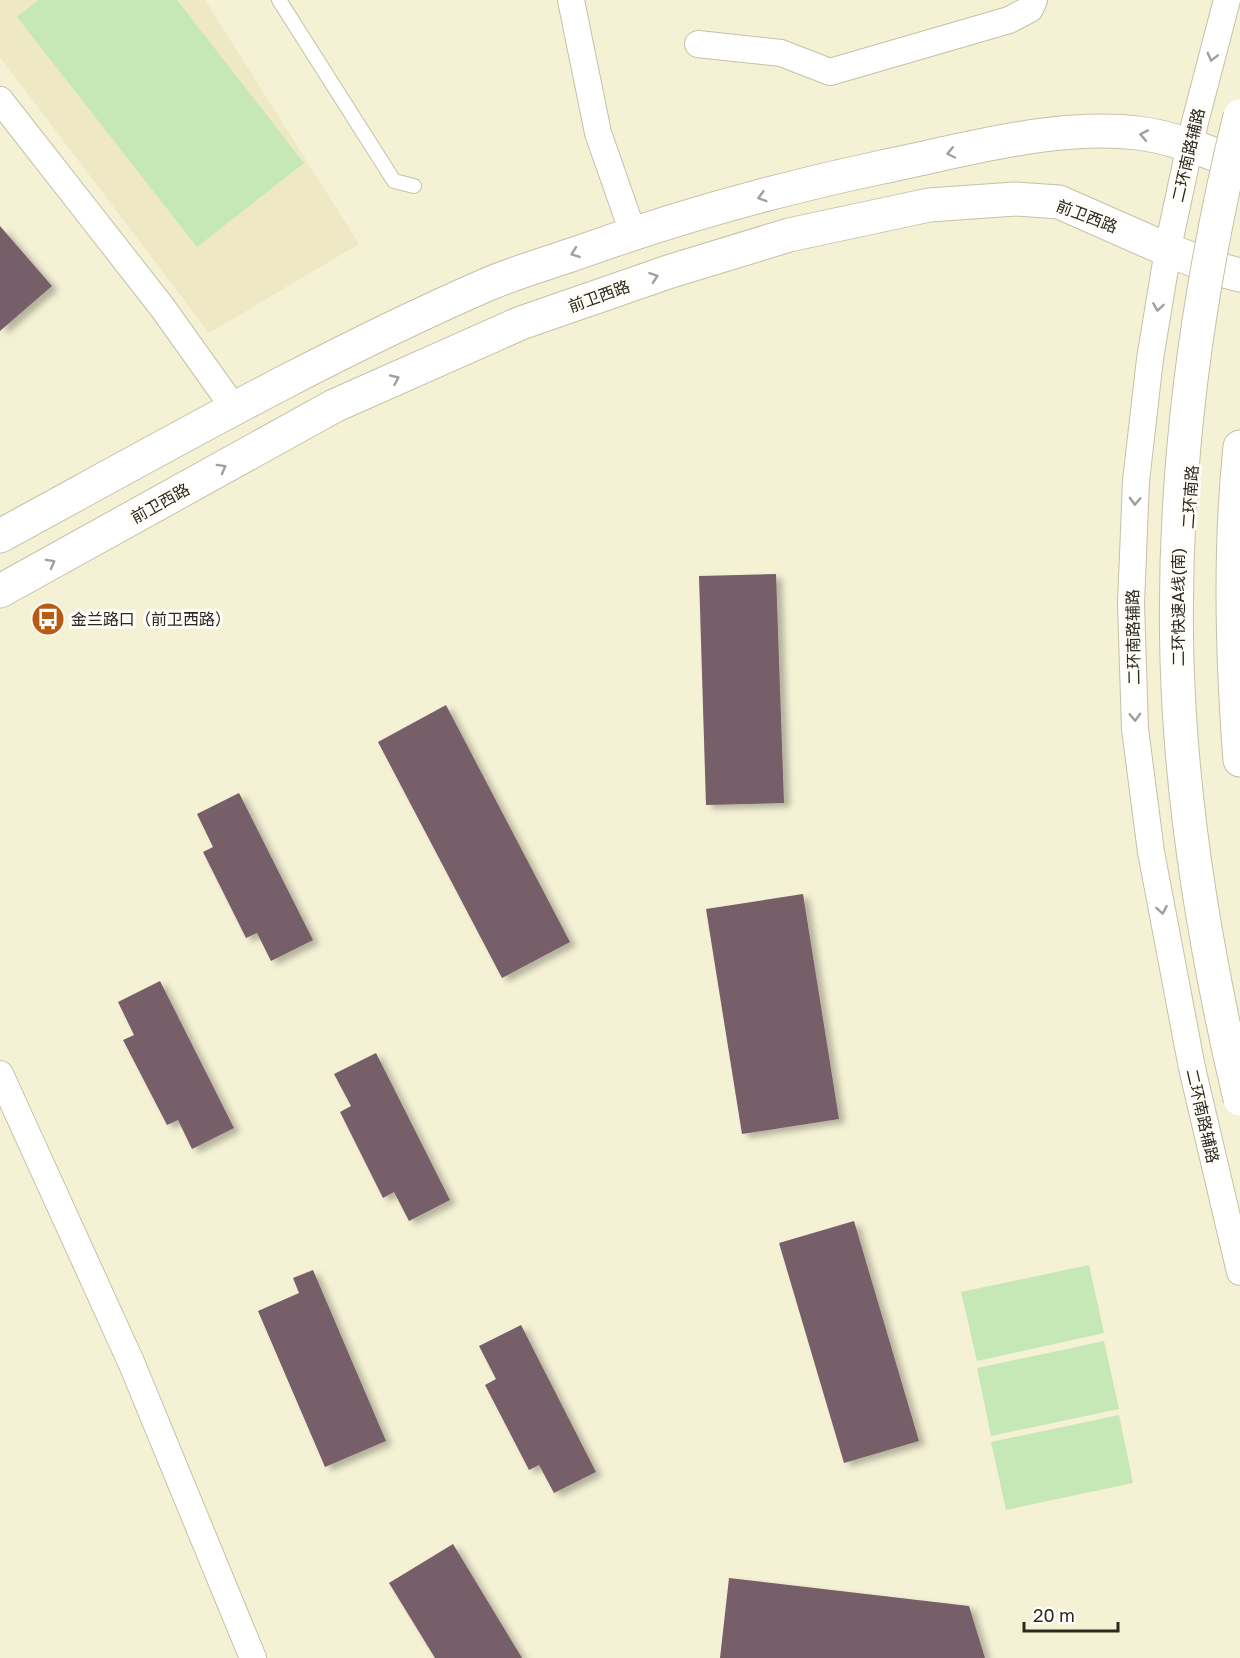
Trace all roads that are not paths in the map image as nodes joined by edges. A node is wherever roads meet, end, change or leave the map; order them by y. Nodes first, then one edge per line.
1 (279, 0) edge
2 (571, 0) edge
3 (1034, 0) edge
4 (1227, 0) edge
5 (698, 44) dead end
6 (0, 100) edge
7 (1240, 116) edge
8 (1190, 145) junction
9 (1240, 162) edge
10 (414, 186) dead end
11 (633, 233) junction
12 (1168, 250) junction
13 (1228, 272) edge
14 (234, 408) junction
15 (1240, 447) edge
16 (0, 536) edge
17 (0, 591) edge
18 (1240, 760) edge
19 (1240, 1051) edge
20 (0, 1074) edge
21 (1240, 1099) edge
22 (1240, 1272) edge
23 (253, 1658) edge

1 - 10 lane
2 - 11 street
3 - 5 street
4 -> 8 street, 二环南路辅路
6 - 14 street
7 - 21 main road, 二环快速A线(南), bridge
8 - 9 main road
8 -> 11 main road
8 - 12 street, 二环南路辅路
9 - 13 main road, 二环南路
11 -> 14 main road
12 - 13 main road, 前卫西路
17 -> 12 main road, 前卫西路
12 -> 22 street, 二环南路辅路
13 - 19 main road, 二环南路
14 - 16 main road
15 - 18 main road
20 - 23 street

